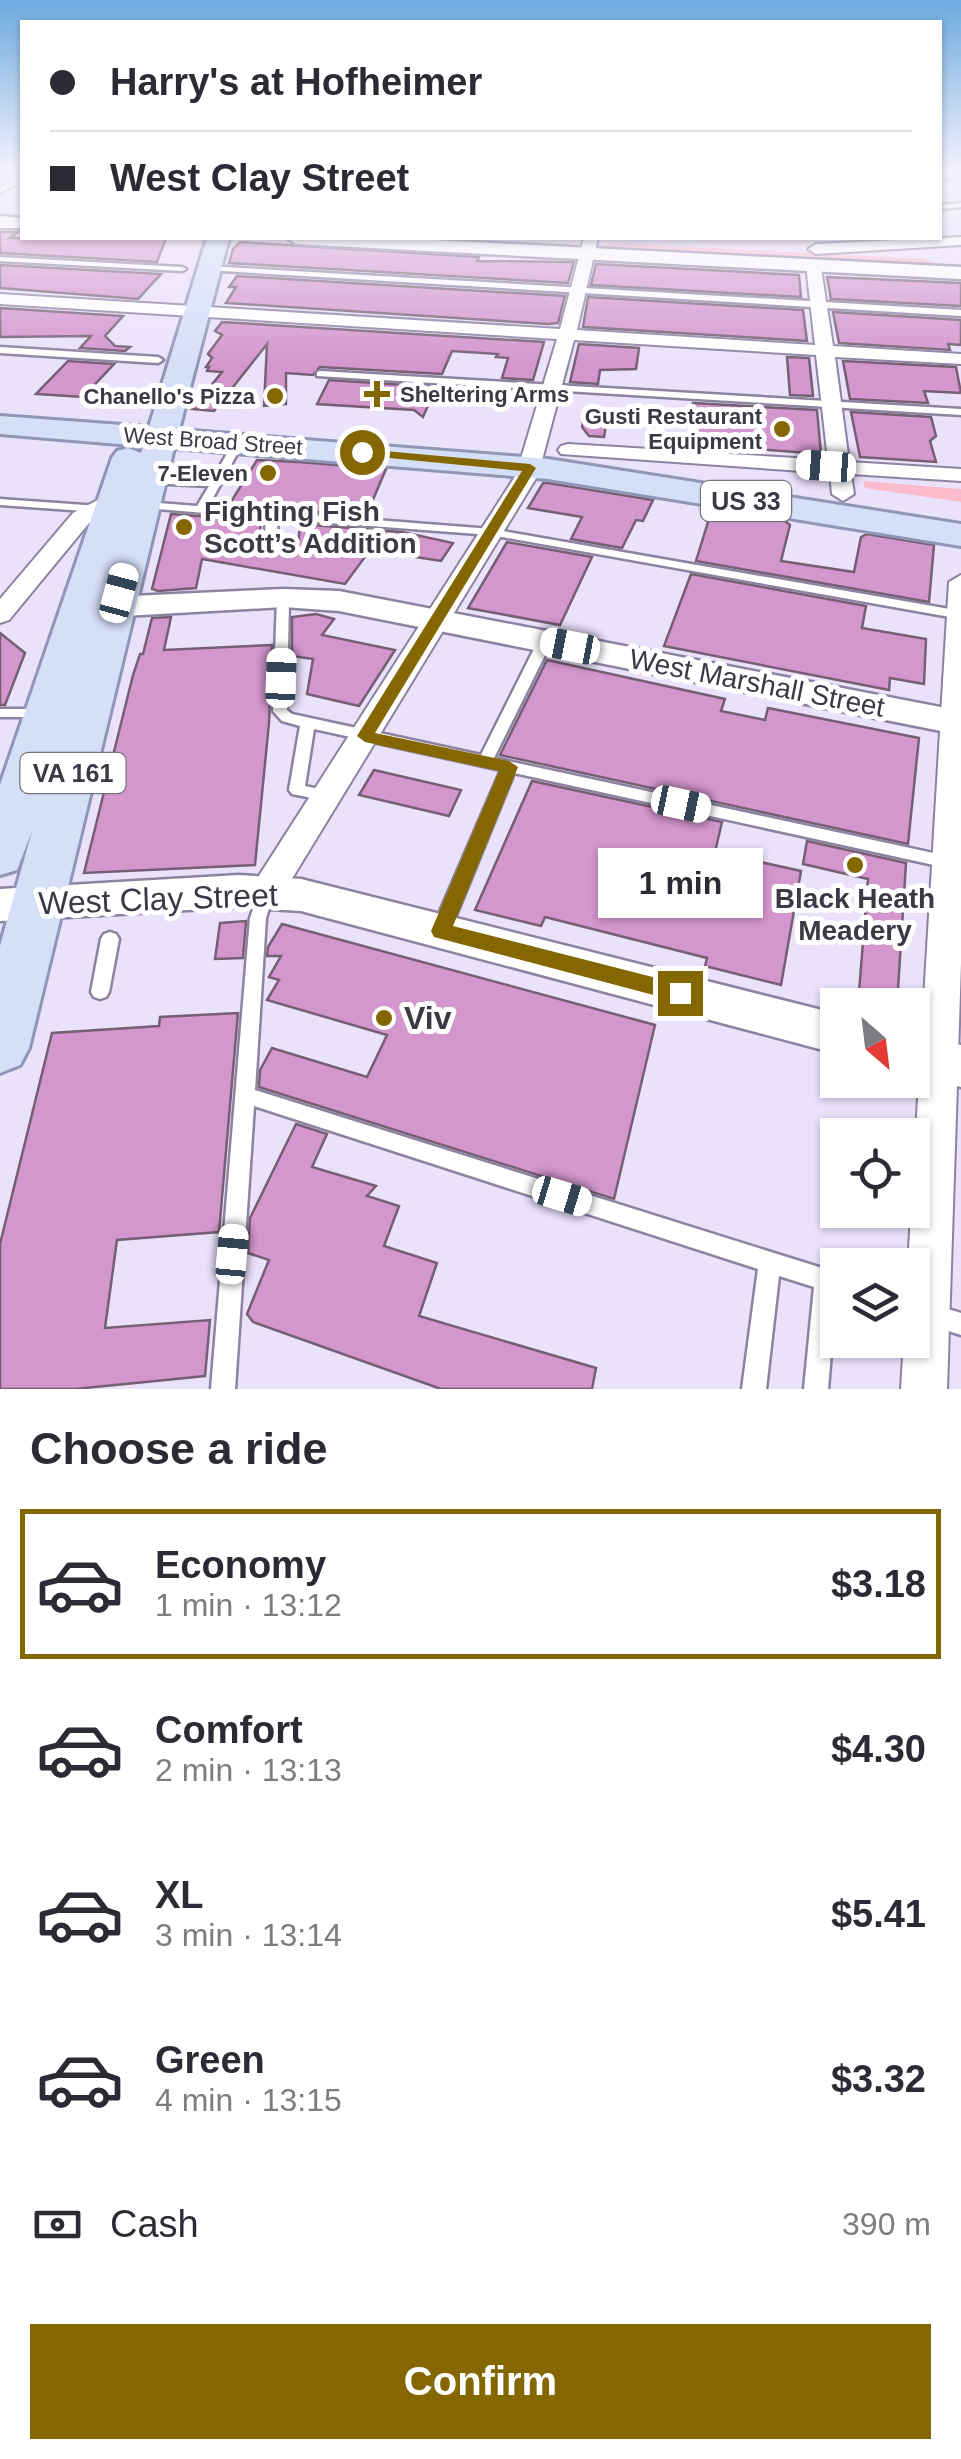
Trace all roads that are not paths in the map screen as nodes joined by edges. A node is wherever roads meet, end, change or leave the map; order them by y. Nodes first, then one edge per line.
1 (190, 240) edge
2 (217, 240) edge
3 (413, 240) edge
4 (961, 241) edge
5 (588, 243) edge
6 (946, 256) edge
7 (815, 258) junction
8 (0, 259) edge
9 (209, 268) junction
10 (182, 269) junction
11 (577, 290) junction
12 (0, 299) edge
13 (818, 304) junction
14 (183, 311) junction
15 (961, 313) edge
16 (566, 335) junction
17 (0, 350) edge
18 (824, 351) junction
19 (961, 359) edge
20 (158, 360) junction
21 (320, 374) dead end
22 (554, 389) junction
23 (830, 405) junction
24 (0, 406) edge
25 (961, 412) edge
26 (0, 425) edge
27 (151, 427) junction
28 (238, 443) junction
29 (545, 454) junction
30 (961, 476) edge
31 (841, 480) junction
32 (216, 483) junction
33 (0, 502) edge
34 (125, 502) junction
35 (201, 509) junction
36 (961, 512) edge
37 (270, 515) junction
38 (491, 532) junction
39 (961, 536) edge
40 (272, 541) dead end
41 (110, 559) junction
42 (38, 568) junction
43 (961, 582) edge
44 (283, 598) junction
45 (97, 608) junction
46 (0, 616) edge
47 (437, 620) junction
48 (960, 625) edge
49 (545, 641) junction
50 (959, 668) edge
51 (23, 713) edge
52 (958, 722) edge
53 (308, 723) junction
54 (365, 736) junction
55 (485, 762) junction
56 (509, 767) junction
57 (327, 796) junction
58 (0, 857) edge
59 (954, 864) edge
60 (267, 890) junction
61 (20, 904) edge
62 (441, 931) junction
63 (110, 939) dead end
64 (100, 992) dead end
65 (820, 1029) edge
66 (0, 1048) edge
67 (937, 1060) edge
68 (245, 1095) junction
69 (770, 1263) junction
70 (820, 1278) edge
71 (933, 1315) edge
72 (821, 1358) edge
73 (223, 1389) edge
74 (754, 1389) edge
75 (816, 1389) edge
76 (924, 1389) edge

1 - 10 main road, VA 161
2 - 9 main road, VA 161
3 - 5 street
4 - 6 street
5 - 7 street
5 - 11 street
6 - 7 street
6 - 7 street
7 - 13 street
8 - 10 lane
9 - 11 lane
9 - 14 main road, VA 161
10 - 14 main road, VA 161
11 - 13 lane
11 - 16 street
12 - 14 street
13 - 15 lane
13 - 18 street
14 - 16 street
14 - 20 main road, VA 161
14 - 27 main road, VA 161
16 - 18 street
16 - 22 street
17 - 20 lane
18 - 19 street
18 - 23 street
20 - 27 main road, VA 161
21 - 22 lane
22 - 23 lane
22 - 29 street
23 - 25 lane
23 - 31 street
24 - 27 main road, West Broad Street / US 33
26 - 27 main road, West Broad Street / US 33
27 - 28 main road, West Broad Street / US 33
27 - 29 main road, West Broad Street / US 33
27 - 34 main road, VA 161
28 - 29 main road, West Broad Street / US 33
28 - 32 lane
29 - 31 main road, West Broad Street / US 33
29 - 38 street
29 - 39 main road, West Broad Street / US 33
30 - 31 street
31 - 36 main road, West Broad Street / US 33
32 - 34 lane
32 - 35 lane
33 - 34 lane
34 - 35 lane
34 - 41 main road, VA 161
34 - 42 street
35 - 37 lane
37 - 38 lane
37 - 40 lane
38 - 47 street
38 - 48 lane
41 - 42 street
41 - 45 main road, VA 161
42 - 46 street
43 - 48 street
44 - 45 street, West Marshall Street
44 - 47 street, West Marshall Street
44 - 53 lane
45 - 51 main road, VA 161
45 - 61 main road, VA 161
47 - 49 street, West Marshall Street
47 - 54 street
48 - 50 street
49 - 52 street, West Marshall Street
49 - 55 lane
50 - 52 street
51 - 58 main road, VA 161
52 - 59 street
53 - 54 lane
53 - 57 lane
54 - 55 lane
54 - 57 street
55 - 56 lane
56 - 59 lane
56 - 62 lane
57 - 60 street
59 - 67 street
60 - 61 street, West Clay Street
60 - 62 street, West Clay Street
60 - 68 lane
61 - 66 main road, VA 161
62 - 65 street, West Clay Street
63 - 64 lane
67 - 71 street
68 - 69 lane
68 - 73 lane
69 - 70 lane
69 - 74 lane
71 - 76 street
72 - 75 lane

